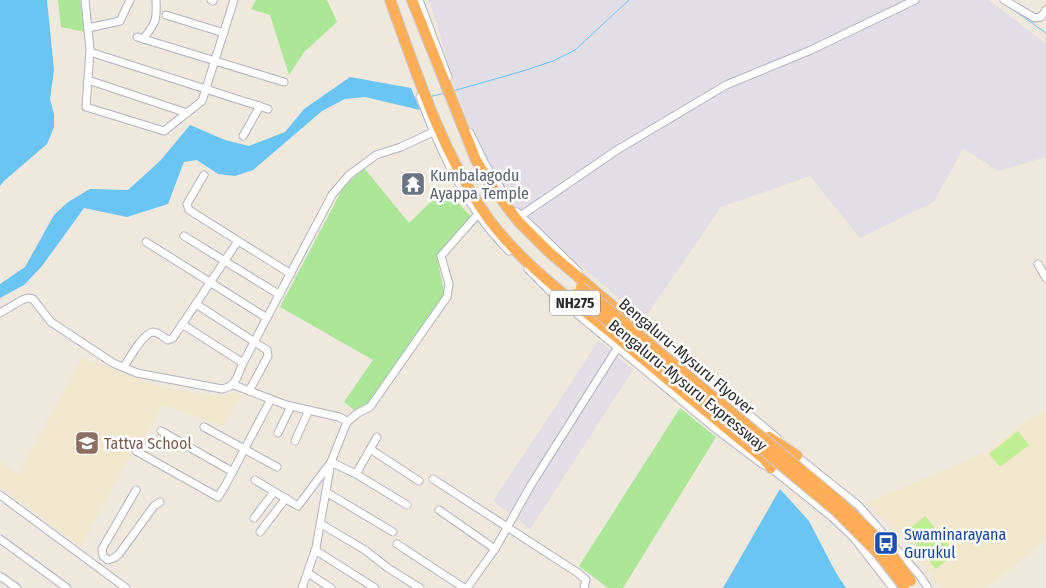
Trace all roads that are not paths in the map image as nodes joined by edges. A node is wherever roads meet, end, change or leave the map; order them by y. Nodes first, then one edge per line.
1 (85, 0) edge
2 (130, 0) edge
3 (156, 0) edge
4 (234, 0) edge
5 (385, 0) edge
6 (390, 0) edge
7 (396, 0) edge
8 (406, 0) edge
9 (412, 0) edge
10 (418, 0) edge
11 (915, 0) edge
12 (1004, 0) edge
13 (1046, 10) edge
14 (166, 15) dead end
15 (88, 28) junction
16 (224, 33) junction
17 (90, 52) junction
18 (215, 61) junction
19 (88, 80) junction
20 (284, 82) dead end
21 (206, 89) junction
22 (450, 91) junction
23 (425, 96) junction
24 (187, 113) junction
25 (434, 132) junction
26 (243, 136) dead end
27 (204, 175) dead end
28 (478, 214) junction
29 (518, 217) junction
30 (184, 236) dead end
31 (238, 241) junction
32 (146, 242) dead end
33 (224, 261) junction
34 (1038, 264) dead end
35 (291, 274) junction
36 (1046, 278) edge
37 (210, 282) junction
38 (280, 295) junction
39 (196, 304) junction
40 (0, 313) edge
41 (267, 318) junction
42 (182, 324) junction
43 (255, 342) junction
44 (618, 347) junction
45 (243, 363) junction
46 (124, 367) junction
47 (234, 385) junction
48 (249, 391) junction
49 (270, 399) junction
50 (291, 406) junction
51 (309, 410) junction
52 (346, 422) junction
53 (204, 427) dead end
54 (161, 431) dead end
55 (278, 433) dead end
56 (377, 437) dead end
57 (295, 441) dead end
58 (244, 449) junction
59 (370, 449) junction
60 (136, 451) dead end
61 (797, 456) joint
62 (331, 462) junction
63 (277, 467) dead end
64 (771, 468) junction
65 (233, 472) junction
66 (356, 474) junction
67 (433, 479) dead end
68 (255, 480) dead end
69 (419, 481) dead end
70 (136, 490) dead end
71 (274, 492) junction
72 (326, 492) junction
73 (0, 496) edge
74 (286, 498) junction
75 (160, 502) dead end
76 (407, 505) dead end
77 (439, 510) dead end
78 (254, 518) dead end
79 (320, 524) junction
80 (508, 527) junction
81 (260, 532) dead end
82 (393, 532) dead end
83 (0, 538) edge
84 (397, 544) dead end
85 (495, 548) junction
86 (315, 550) junction
87 (900, 554) junction
88 (308, 573) junction
89 (882, 573) junction
90 (0, 576) edge
91 (906, 586) edge
92 (16, 588) edge
93 (66, 588) edge
94 (126, 588) edge
95 (302, 588) edge
96 (331, 588) edge
97 (375, 588) edge
98 (420, 588) edge
99 (466, 588) edge
100 (584, 588) edge
101 (928, 588) edge

1 - 15 street
2 - 15 street
3 - 18 street
4 - 16 street
5 - 23 street, Bengaluru-Mysuru Expressway / NH275
6 - 23 highway, Bengaluru-Mysuru Expressway / NH275
7 - 23 highway, Bengaluru-Mysuru Expressway / NH275
8 - 91 highway, Bengaluru-Mysuru Flyover / NH275, bridge
9 - 22 highway, NH275
10 - 22 street, NH275
11 - 29 street
12 - 13 street
14 - 16 street
15 - 17 street
16 - 18 street
17 - 19 street
17 - 21 street
18 - 20 street
18 - 21 street
19 - 24 street
19 - 24 street
21 - 24 street
21 - 26 street
22 - 29 highway, NH275
23 - 25 street, Bengaluru-Mysuru Expressway / NH275
23 - 64 highway, Bengaluru-Mysuru Expressway / NH275
23 - 91 highway, Bengaluru-Mysuru Flyover / NH275, bridge
25 - 28 street, Bengaluru-Mysuru Expressway / NH275
25 - 35 street
27 - 31 street
28 - 44 street, Bengaluru-Mysuru Expressway / NH275
28 - 52 street
29 - 61 highway, NH275
30 - 33 street
31 - 33 street
31 - 35 street
32 - 37 street
33 - 37 street
33 - 38 street
34 - 36 street
35 - 38 street
37 - 39 street
37 - 41 street
38 - 41 street
39 - 42 street
39 - 43 street
40 - 46 street
41 - 43 street
42 - 45 street
42 - 46 street
43 - 45 street
43 - 48 street
44 - 64 street, Bengaluru-Mysuru Expressway / NH275
44 - 80 street
45 - 47 street
46 - 47 street
47 - 48 street
48 - 49 street
49 - 50 street
49 - 58 street
50 - 51 street
50 - 55 street
51 - 52 street
51 - 57 street
52 - 62 street
53 - 58 street
54 - 65 street
56 - 59 street
58 - 63 street
58 - 65 street
59 - 66 street
59 - 69 street
60 - 65 street
61 - 87 street, NH275
62 - 66 street
62 - 72 street
62 - 74 street
64 - 89 street, Bengaluru-Mysuru Expressway / NH275
66 - 76 street
67 - 80 street
68 - 71 street
70 - 75 street
71 - 74 street
71 - 78 street
72 - 79 street
72 - 82 street
73 - 94 street
74 - 81 street
77 - 85 street
79 - 86 street
79 - 98 street
80 - 85 street
80 - 100 street
83 - 93 street
84 - 99 street
85 - 99 street
86 - 88 street
86 - 97 street
87 - 89 street
87 - 101 street, NH275
88 - 95 street
88 - 96 street
89 - 91 street, Bengaluru-Mysuru Expressway / NH275
90 - 92 street

